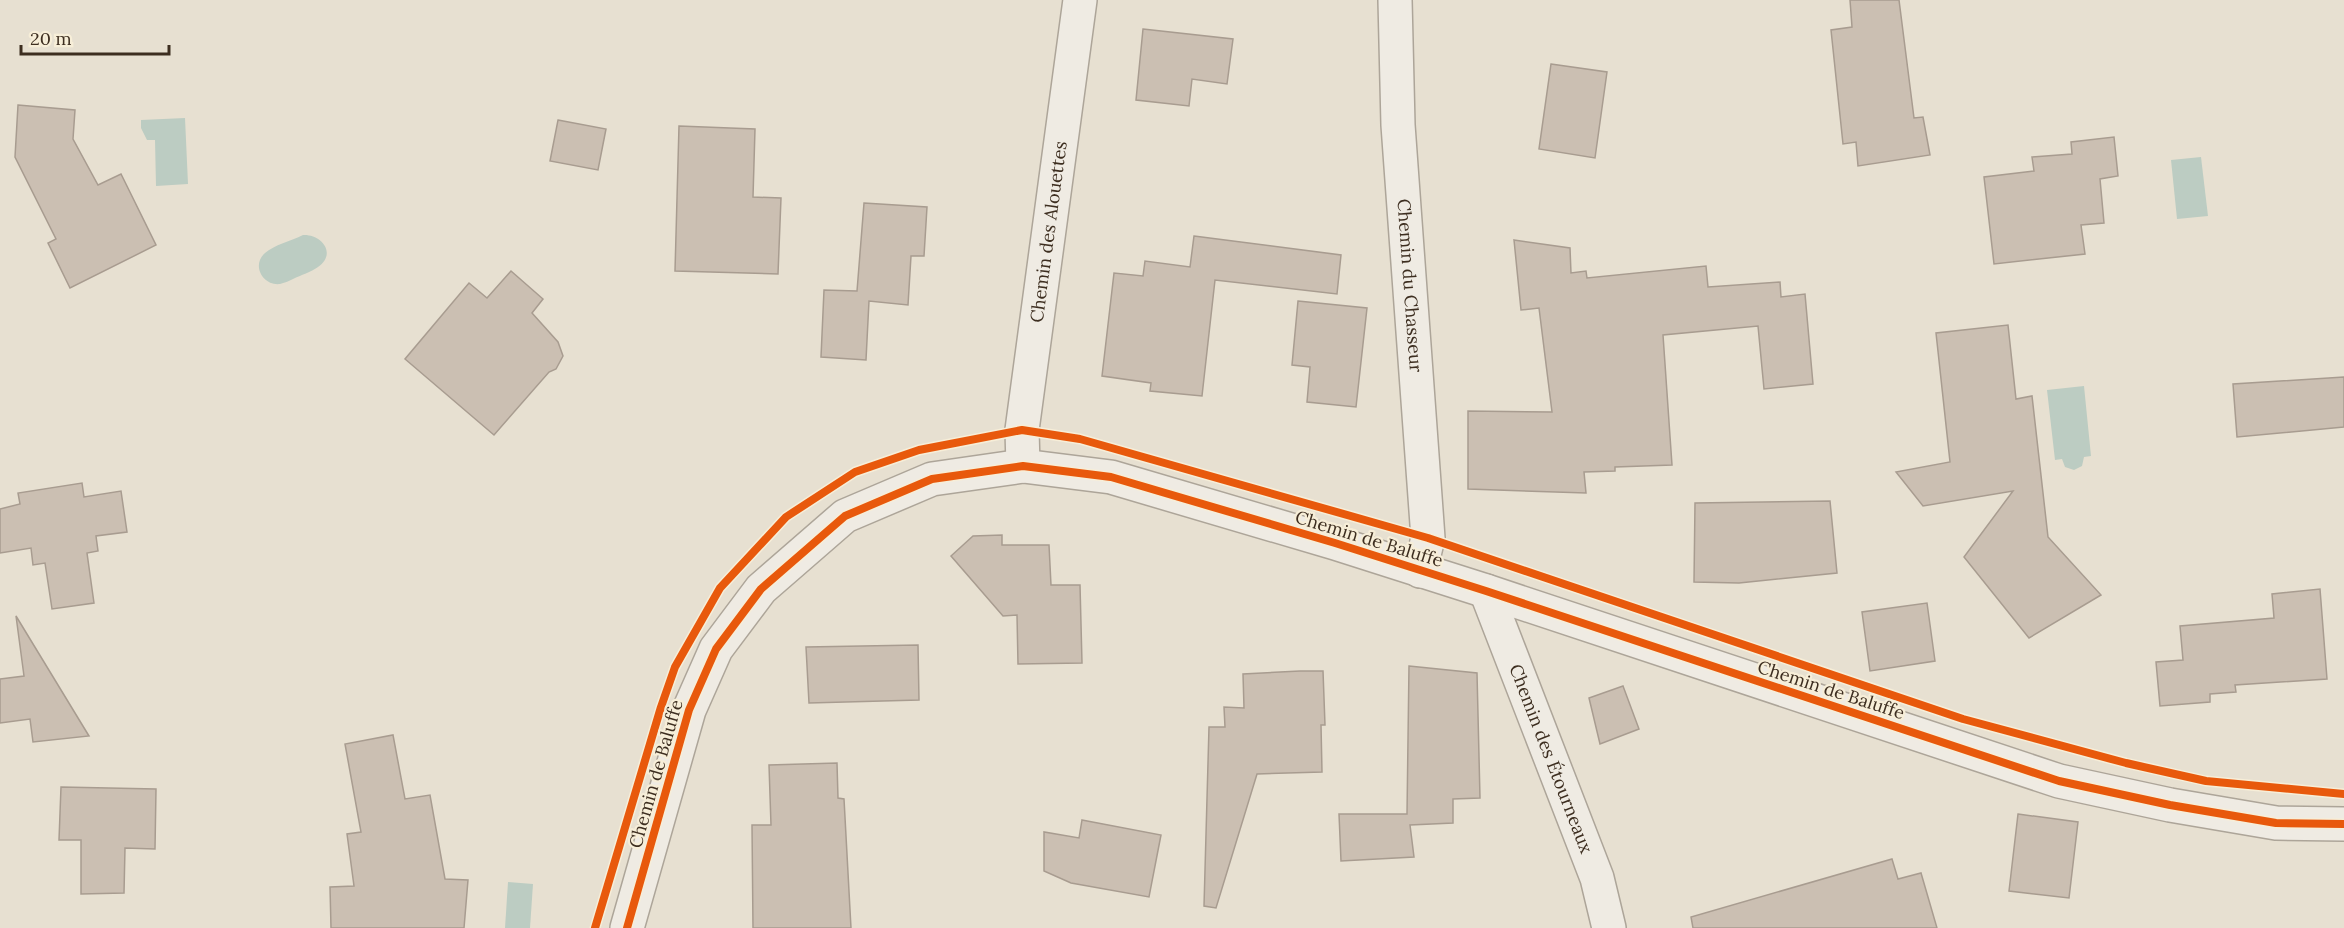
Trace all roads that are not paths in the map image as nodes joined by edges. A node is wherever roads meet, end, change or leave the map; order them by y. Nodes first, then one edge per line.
1 (1080, 0) edge
2 (1395, 0) edge
3 (1023, 466) junction
4 (1420, 570) junction
5 (1486, 591) junction
6 (2344, 824) edge
7 (627, 928) edge
8 (1609, 928) edge

1 - 3 street, Chemin des Alouettes
2 - 4 street, Chemin du Chasseur
3 - 4 street, Chemin de Baluffe
3 - 7 street, Chemin de Baluffe
4 - 5 street, Chemin de Baluffe
5 - 6 street, Chemin de Baluffe
5 - 8 street, Chemin des Étourneaux

